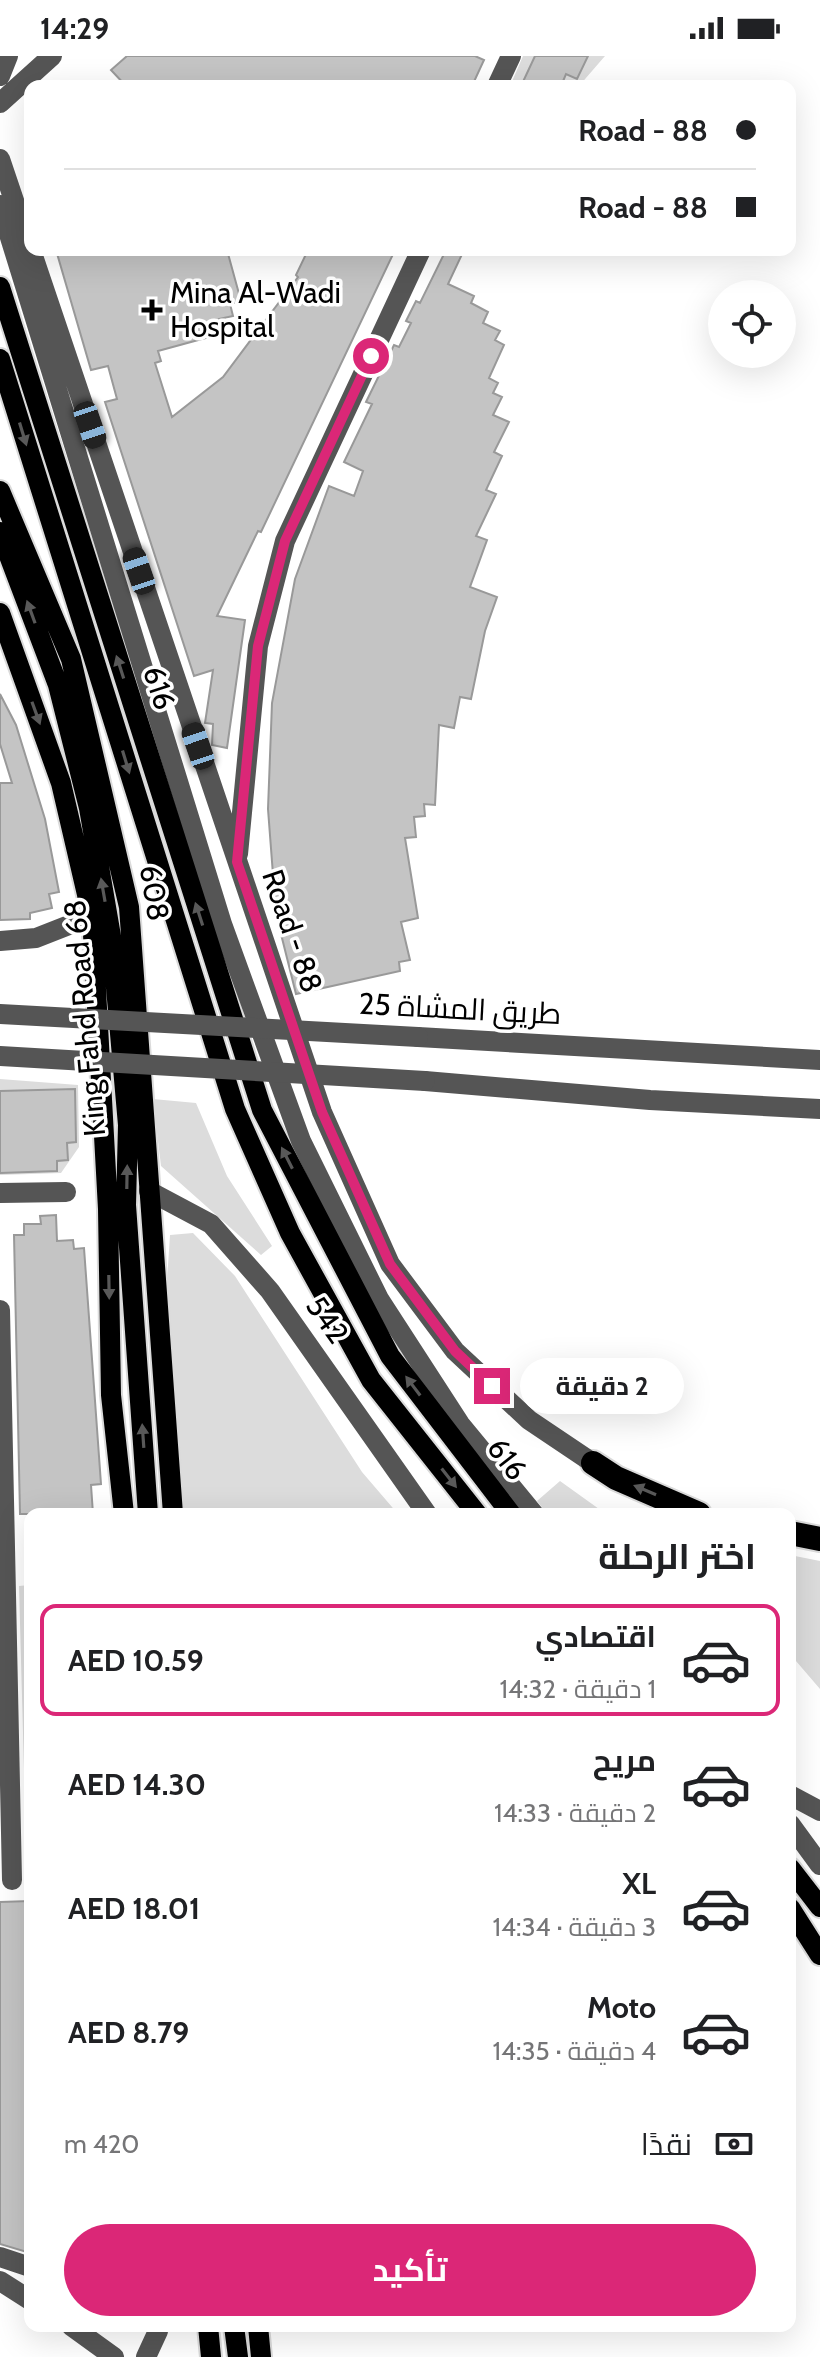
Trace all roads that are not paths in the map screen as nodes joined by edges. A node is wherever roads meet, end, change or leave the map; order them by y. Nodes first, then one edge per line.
1 (8, 56) edge
2 (52, 56) edge
3 (511, 56) edge
4 (0, 76) edge
5 (25, 80) edge
6 (500, 80) edge
7 (24, 81) edge
8 (0, 103) edge
9 (0, 159) edge
10 (0, 205) edge
11 (24, 231) edge
12 (32, 256) edge
13 (418, 256) edge
14 (0, 287) edge
15 (0, 359) edge
16 (0, 491) edge
17 (0, 532) edge
18 (0, 613) edge
19 (237, 862) junction
20 (206, 871) junction
21 (92, 916) junction
22 (0, 941) edge
23 (0, 1014) edge
24 (0, 1056) edge
25 (820, 1060) edge
26 (820, 1109) edge
27 (149, 1191) junction
28 (66, 1192) dead end
29 (0, 1193) edge
30 (0, 1310) edge
31 (593, 1463) joint
32 (123, 1508) edge
33 (148, 1508) edge
34 (173, 1508) edge
35 (423, 1508) edge
36 (472, 1508) edge
37 (506, 1508) edge
38 (529, 1508) edge
39 (685, 1508) edge
40 (796, 1534) edge
41 (820, 1539) edge
42 (796, 1798) edge
43 (820, 1811) edge
44 (796, 1832) edge
45 (820, 1865) edge
46 (796, 1876) edge
47 (14, 1880) edge
48 (820, 1907) edge
49 (796, 1917) edge
50 (820, 1955) edge
51 (0, 2257) edge
52 (24, 2265) edge
53 (0, 2281) edge
54 (24, 2296) edge
55 (79, 2332) edge
56 (158, 2332) edge
57 (209, 2332) edge
58 (235, 2332) edge
59 (259, 2332) edge
60 (114, 2357) edge
61 (146, 2357) edge
62 (211, 2357) edge
63 (238, 2357) edge
64 (261, 2357) edge

1 - 4 street
2 - 5 street
3 - 6 street
7 - 8 street
9 - 11 street
10 - 20 street
12 - 19 street
13 - 19 street, Road - 88
37 -> 14 main road, 616
15 -> 36 main road, 616
16 - 27 main road, 608
33 -> 17 main road, King Fahd Road 68
18 -> 21 main road, King Fahd Road 68
19 - 20 street
19 - 31 street, Road - 88
20 - 38 street
21 - 22 street
21 -> 32 main road, King Fahd Road 68
23 - 25 street, طريق المشاة 25, bridge
24 - 26 street, bridge
27 - 34 main road, 608
27 - 35 street, 542
28 - 29 street
30 - 47 street
39 -> 31 highway
40 - 41 highway
42 - 43 street
44 - 45 street
46 - 48 main road
49 - 50 main road
51 - 52 street
53 - 54 street
55 - 60 street
56 - 61 street
57 - 62 main road
58 - 63 main road
59 - 64 main road

